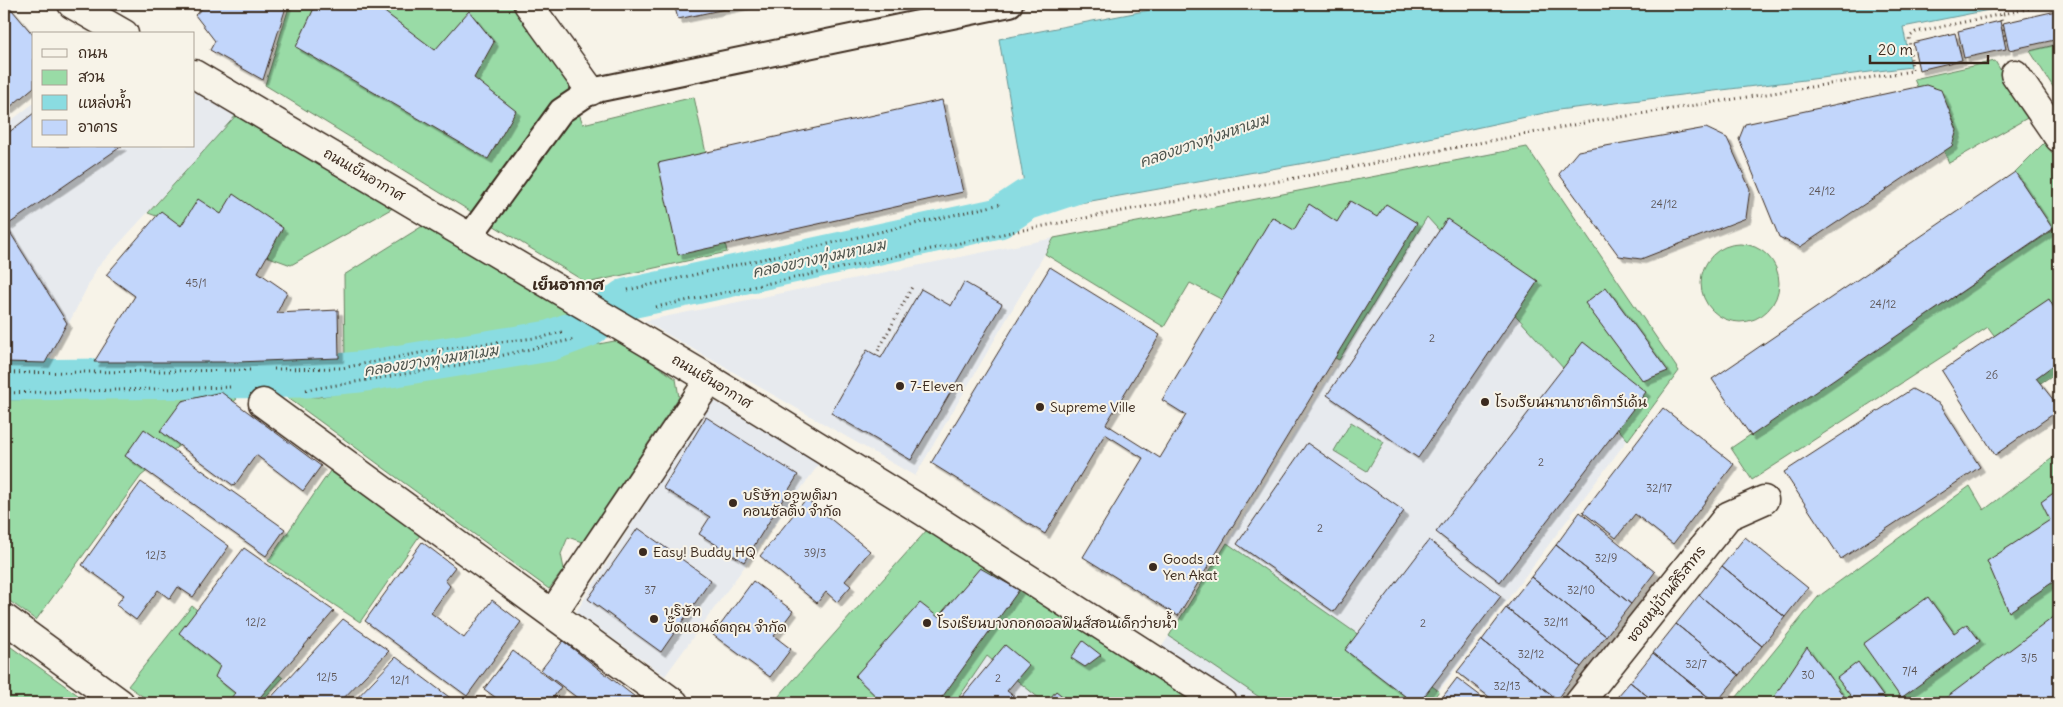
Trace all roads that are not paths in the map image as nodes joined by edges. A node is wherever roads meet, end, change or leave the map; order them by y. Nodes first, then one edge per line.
1 (72, 4) edge
2 (528, 4) edge
3 (1010, 4) edge
4 (121, 32) edge
5 (2015, 74) dead end
6 (195, 75) edge
7 (591, 91) junction
8 (2059, 138) edge
9 (470, 236) junction
10 (710, 379) junction
11 (263, 403) dead end
12 (1764, 500) dead end
13 (552, 614) junction
14 (4, 618) edge
15 (120, 703) edge
16 (674, 703) edge
17 (1222, 703) edge
18 (1579, 703) edge

1 - 4 street
2 - 7 street
3 - 7 lane
5 - 8 street
6 - 9 street, ถนนเย็นอากาศ
7 - 9 lane
9 - 10 street, ถนนเย็นอากาศ
10 - 13 street
10 - 17 street, ถนนเย็นอากาศ
11 - 13 street
12 - 18 street, ซอยหมู่บ้านศิริสาทร
13 - 16 street
14 - 15 street

